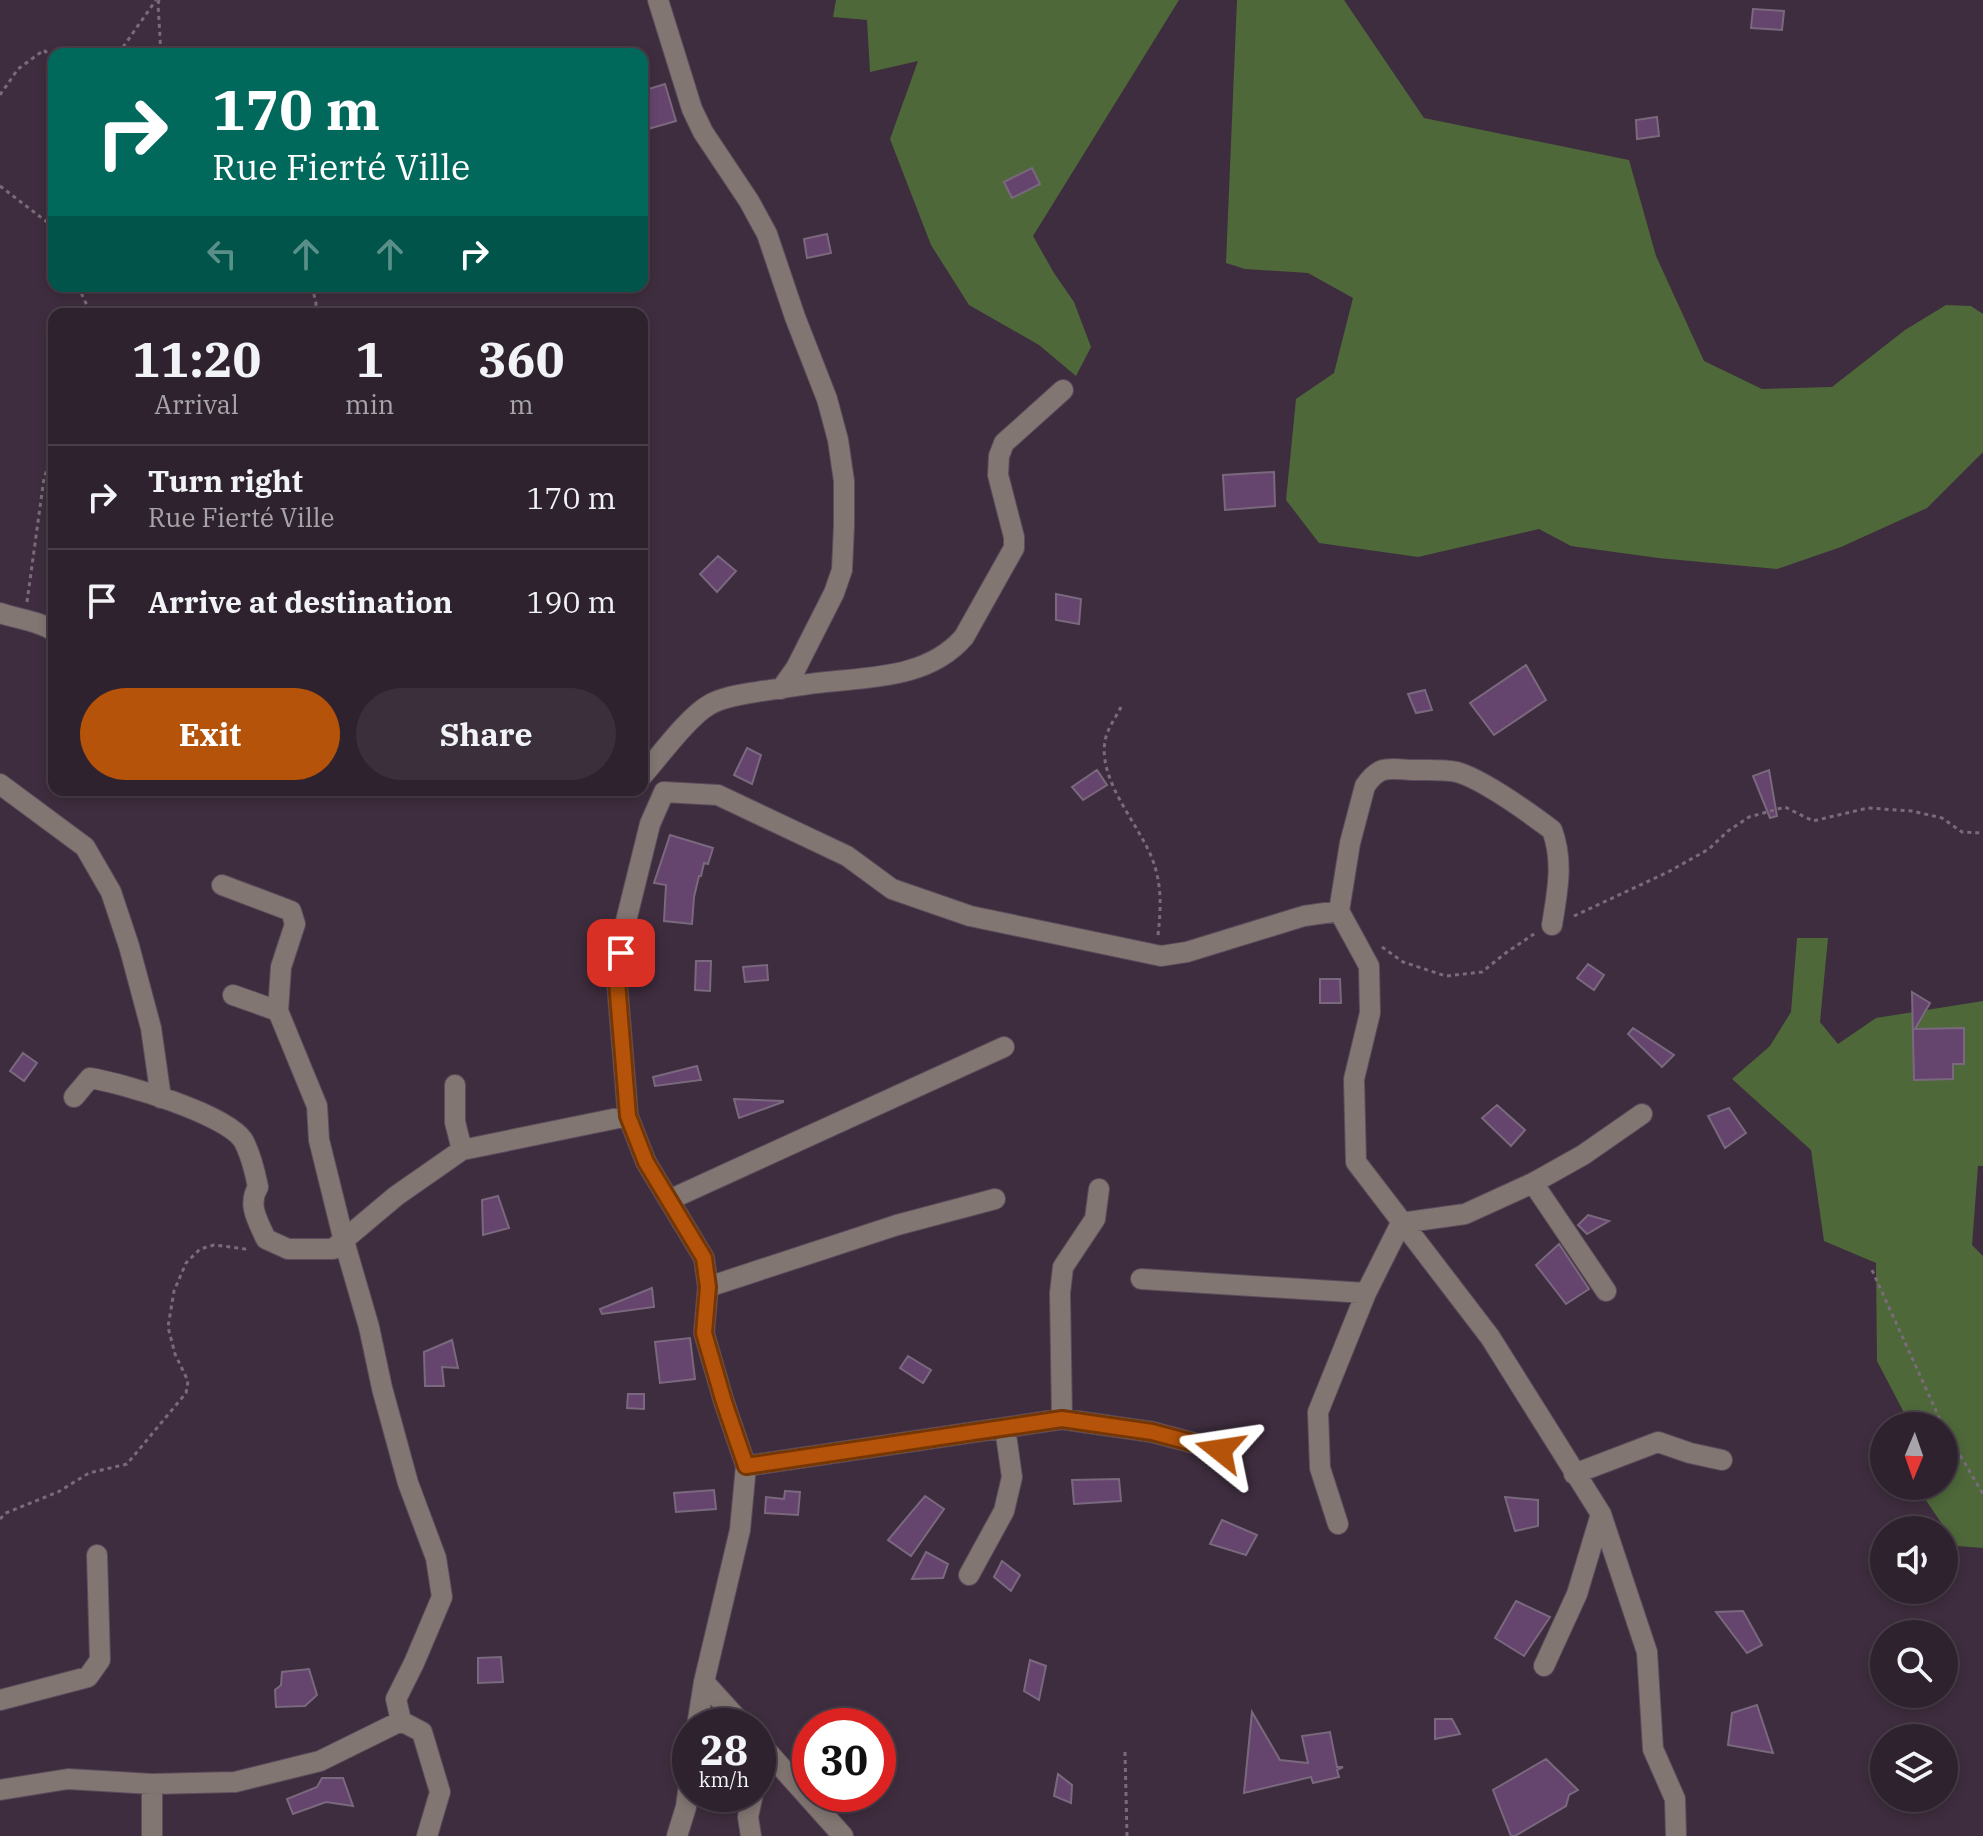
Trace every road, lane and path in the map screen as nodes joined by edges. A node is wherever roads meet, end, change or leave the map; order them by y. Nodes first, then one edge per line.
1 (158, 0) edge
2 (658, 0) edge
3 (122, 48) edge
4 (161, 48) edge
5 (48, 54) edge
6 (0, 95) edge
7 (0, 186) edge
8 (48, 224) edge
9 (1063, 390) dead end
10 (48, 467) edge
11 (0, 613) edge
12 (24, 621) junction
13 (48, 627) edge
14 (781, 689) junction
15 (1121, 707) dead end
16 (648, 771) edge
17 (648, 782) edge
18 (0, 784) edge
19 (664, 792) junction
20 (1983, 833) edge
21 (222, 885) dead end
22 (1339, 911) junction
23 (1552, 925) junction
24 (1382, 947) dead end
25 (1161, 956) junction
26 (233, 995) dead end
27 (278, 1011) junction
28 (1004, 1047) dead end
29 (455, 1085) dead end
30 (74, 1097) dead end
31 (161, 1098) junction
32 (1642, 1114) dead end
33 (628, 1116) junction
34 (462, 1150) junction
35 (1533, 1183) junction
36 (1099, 1189) dead end
37 (995, 1199) dead end
38 (669, 1200) junction
39 (1401, 1223) junction
40 (266, 1239) junction
41 (344, 1241) junction
42 (1872, 1270) dead end
43 (1141, 1279) dead end
44 (708, 1287) junction
45 (1606, 1291) dead end
46 (1366, 1293) junction
47 (1936, 1412) edge
48 (1062, 1419) junction
49 (1005, 1428) junction
50 (1220, 1450) dead end
51 (1958, 1452) edge
52 (1722, 1460) dead end
53 (746, 1466) junction
54 (1574, 1474) junction
55 (1983, 1494) edge
56 (1601, 1514) junction
57 (0, 1519) edge
58 (1338, 1524) dead end
59 (97, 1555) dead end
60 (969, 1575) dead end
61 (1544, 1666) dead end
62 (704, 1682) junction
63 (0, 1700) edge
64 (700, 1708) edge
65 (728, 1708) edge
66 (401, 1721) junction
67 (1125, 1752) dead end
68 (776, 1761) edge
69 (152, 1784) junction
70 (0, 1790) edge
71 (684, 1812) edge
72 (749, 1812) edge
73 (152, 1836) edge
74 (427, 1836) edge
75 (677, 1836) edge
76 (751, 1836) edge
77 (843, 1836) edge
78 (1127, 1836) edge
79 (1676, 1836) edge

1 - 3 path
1 - 4 path
2 - 14 street
5 - 6 path
7 - 8 path
9 - 14 street
10 - 12 path
11 - 12 street
12 - 13 street
14 - 16 street
15 - 25 path
17 - 19 street
18 - 31 street
19 - 25 street
19 - 33 street
20 - 23 path
21 - 27 street
22 - 23 street
22 - 25 street
22 - 39 street
23 - 24 path
26 - 27 street
27 - 41 street
28 - 38 street
29 - 34 street
30 - 31 street
31 - 40 street
32 - 35 street
33 - 34 street
33 - 38 street
34 - 41 street
35 - 39 street
35 - 45 street
36 - 48 street
37 - 44 street
38 - 44 street
39 - 46 street
39 - 54 street
40 - 41 street
40 - 57 path
41 - 66 street
42 - 47 path
43 - 46 street
44 - 53 street
46 - 58 street
48 - 49 street
48 - 50 street
49 - 53 street
49 - 60 street
51 - 55 path
52 - 54 street
53 - 62 street
54 - 56 street
56 - 61 street
56 - 79 street
59 - 63 street
62 - 64 street
62 - 65 street
66 - 69 street
66 - 74 street
67 - 78 path
68 - 77 street
69 - 70 street
69 - 73 street
71 - 75 street
72 - 76 street

